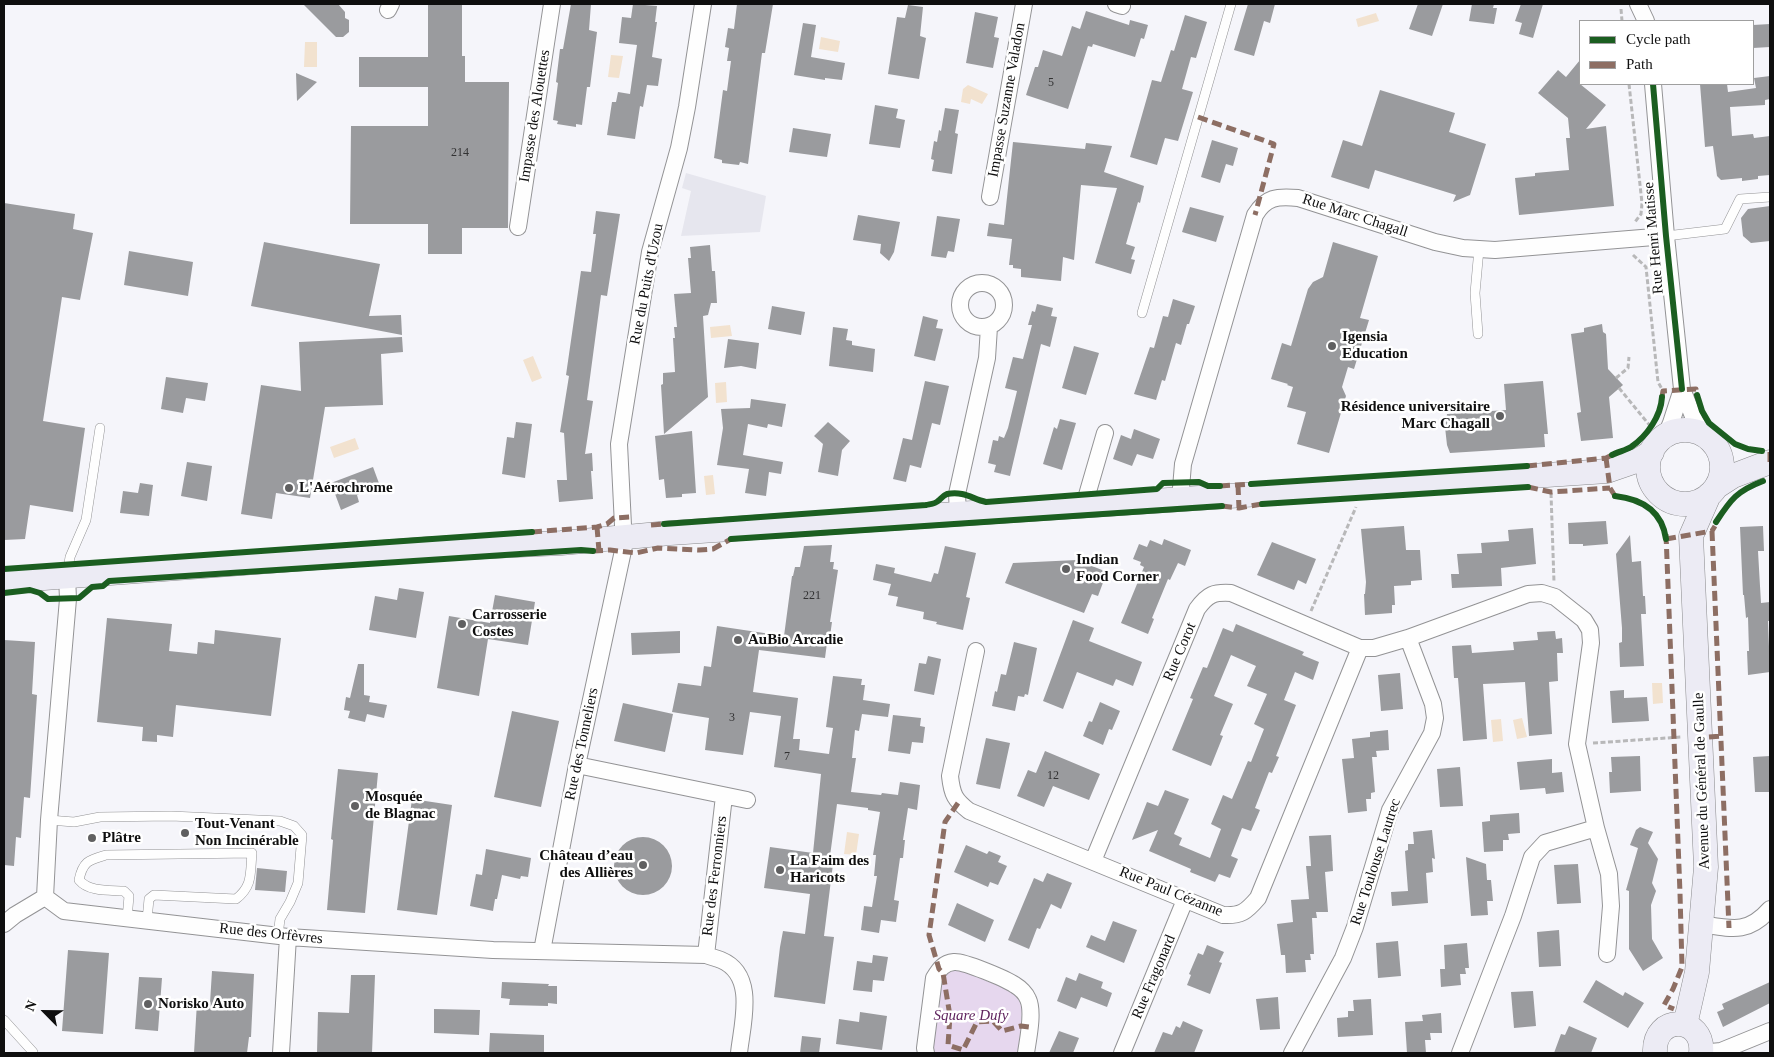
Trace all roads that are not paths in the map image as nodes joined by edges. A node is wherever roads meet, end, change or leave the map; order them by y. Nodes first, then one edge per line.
1 (552, 4) edge
2 (703, 4) edge
3 (1024, 4) edge
4 (1232, 4) edge
5 (1638, 4) edge
6 (1650, 4) edge
7 (1646, 20) edge
8 (1647, 20) edge
9 (1653, 85) edge
10 (990, 197) dead end
11 (1770, 197) edge
12 (518, 227) dead end
13 (1666, 236) junction
14 (1479, 249) junction
15 (1142, 313) dead end
16 (989, 326) dead end
17 (1478, 334) dead end
18 (1682, 390) junction
19 (100, 428) dead end
20 (1105, 433) dead end
21 (1653, 434) junction
22 (1710, 441) junction
23 (1770, 462) edge
24 (1607, 471) junction
25 (1713, 491) junction
26 (1662, 495) junction
27 (1180, 500) junction
28 (1087, 506) junction
29 (958, 514) junction
30 (1691, 536) junction
31 (624, 537) junction
32 (67, 576) junction
33 (4, 580) edge
34 (1408, 638) junction
35 (1360, 648) junction
36 (976, 651) dead end
37 (578, 765) junction
38 (724, 796) junction
39 (747, 800) dead end
40 (49, 820) junction
41 (1596, 828) junction
42 (1093, 861) junction
43 (45, 897) junction
44 (1186, 900) junction
45 (1770, 909) edge
46 (127, 919) junction
47 (147, 920) junction
48 (4, 924) edge
49 (1702, 924) junction
50 (283, 937) junction
51 (542, 951) junction
52 (1607, 954) dead end
53 (706, 956) junction
54 (4, 1020) edge
55 (1685, 1025) junction
56 (1770, 1031) edge
57 (34, 1052) edge
58 (281, 1053) edge
59 (739, 1053) edge
60 (926, 1053) edge
61 (1026, 1053) edge
62 (1122, 1053) edge
63 (1292, 1053) edge
64 (1460, 1053) edge
65 (1655, 1053) edge
66 (1701, 1053) edge

1 - 12 street, Impasse des Alouettes
2 - 31 street, Rue du Puits d'Uzou
3 - 10 street, Impasse Suzanne Valadon
4 - 15 lane
5 - 7 street
6 - 8 street
9 - 13 street, Rue Henri Matisse
11 - 13 lane
13 - 14 street, Rue Marc Chagall
13 - 18 street, Rue Henri Matisse
14 - 17 lane
14 - 27 street, Rue Marc Chagall
16 - 29 street
18 - 21 street, Rue Henri Matisse
18 - 22 street, Rue Henri Matisse
19 - 32 lane
20 - 28 street
21 - 22 main road
21 - 24 main road
21 - 26 main road
22 - 23 main road
22 - 25 main road
23 - 25 main road
24 - 26 main road
24 - 27 main road
25 - 26 main road
25 - 30 main road, Avenue du Général de Gaulle
26 - 30 main road, Avenue du Général de Gaulle
27 - 28 main road
28 - 29 main road
29 - 31 main road
30 - 49 main road, Avenue du Général de Gaulle
31 - 32 main road
31 - 37 street, Rue des Tonneliers
32 - 33 main road
32 - 40 street
34 - 35 street
34 - 41 street
34 - 63 street, Rue Toulouse Lautrec
35 - 42 street, Rue Corot
35 - 44 street, Rue Paul Cézanne
36 - 42 street, Rue Paul Cézanne
37 - 38 street, Rue des Ferronniers
37 - 51 street, Rue des Tonneliers
38 - 39 street, Rue des Ferronniers
38 - 53 street, Rue des Ferronniers
40 - 43 street
40 - 50 lane
41 - 52 street
41 - 64 street
42 - 44 street, Rue Paul Cézanne
43 - 46 street, Rue des Orfèvres
43 - 48 street
44 - 62 street, Rue Fragonard
45 - 49 street
46 - 47 street, Rue des Orfèvres
46 - 47 lane
47 - 50 street, Rue des Orfèvres
49 - 55 main road, Avenue du Général de Gaulle
50 - 51 street, Rue des Orfèvres
50 - 58 street
51 - 53 street, Rue des Orfèvres
53 - 59 street, Rue des Orfèvres
54 - 57 lane
55 - 65 main road
55 - 66 main road
56 - 66 street
60 - 61 street

